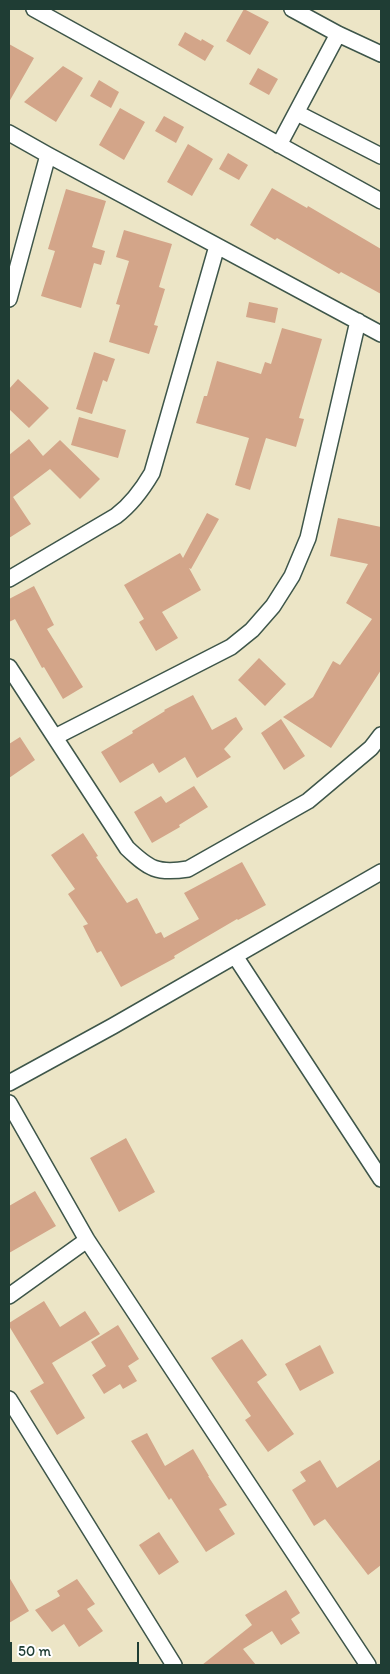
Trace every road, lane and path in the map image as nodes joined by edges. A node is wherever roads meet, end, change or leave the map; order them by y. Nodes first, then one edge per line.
1 (34, 9) edge
2 (292, 9) edge
3 (338, 34) junction
4 (380, 51) edge
5 (297, 113) junction
6 (9, 133) edge
7 (279, 145) junction
8 (48, 155) junction
9 (381, 156) edge
10 (381, 201) edge
11 (217, 246) junction
12 (9, 299) edge
13 (358, 321) junction
14 (381, 334) edge
15 (9, 579) edge
16 (9, 667) edge
17 (381, 735) edge
18 (56, 737) junction
19 (381, 872) edge
20 (235, 956) junction
21 (9, 1083) edge
22 (9, 1103) edge
23 (381, 1179) edge
24 (87, 1240) junction
25 (9, 1296) edge
26 (9, 1399) edge
27 (174, 1665) edge
28 (368, 1665) edge

1 - 7 street
2 - 3 street
3 - 4 street
3 - 5 street
5 - 7 street
5 - 9 street
6 - 8 street
7 - 10 street
8 - 11 street
8 - 12 street
11 - 13 street
11 - 15 street
13 - 14 street
13 - 18 street
16 - 18 street
17 - 18 street
19 - 20 street
20 - 21 street
20 - 23 street
22 - 24 street
24 - 25 street
24 - 28 street
26 - 27 street

